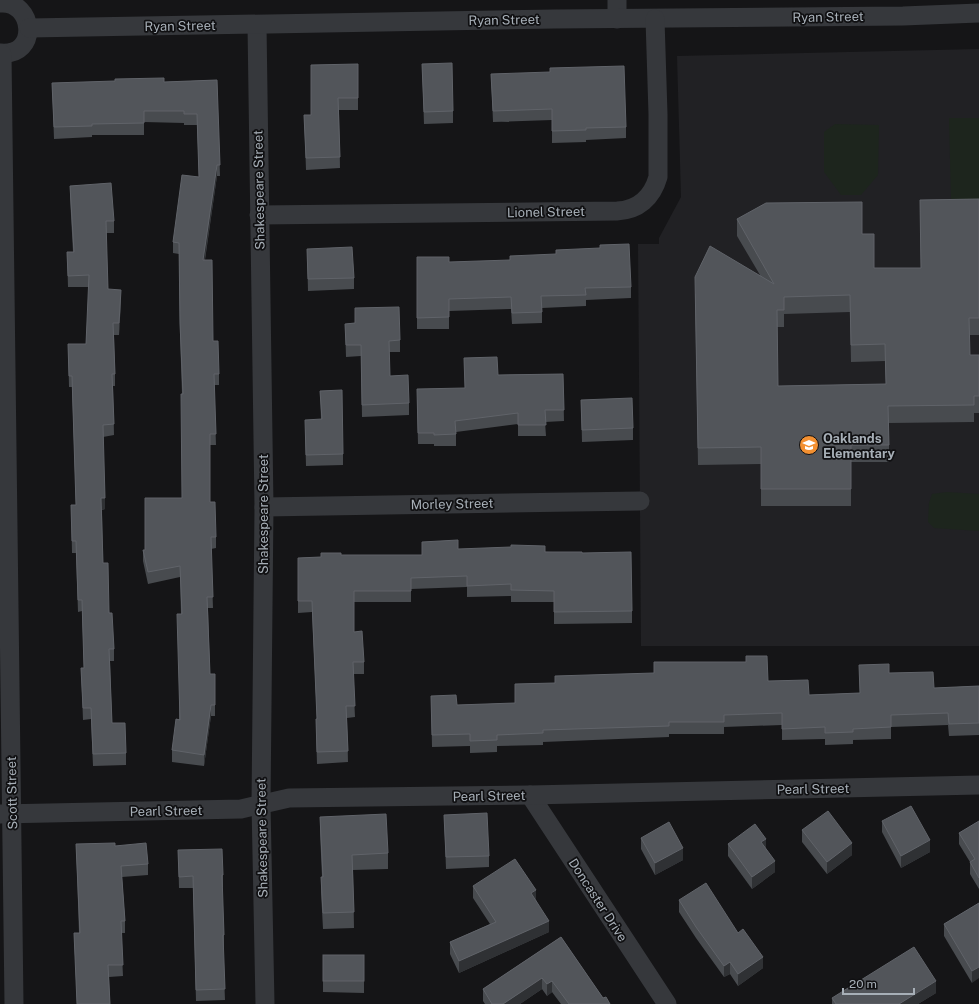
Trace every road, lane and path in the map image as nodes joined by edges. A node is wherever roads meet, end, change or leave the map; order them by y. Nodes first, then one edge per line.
1 (617, 0) edge
2 (2, 2) edge
3 (928, 7) edge
4 (979, 13) edge
5 (617, 19) junction
6 (655, 19) junction
7 (257, 25) junction
8 (29, 28) junction
9 (1, 53) edge
10 (259, 215) junction
11 (640, 501) dead end
12 (264, 507) junction
13 (979, 785) edge
14 (530, 795) junction
15 (261, 804) junction
16 (6, 814) edge
17 (14, 1004) edge
18 (265, 1004) edge
19 (667, 1004) edge

1 - 5 street
2 - 8 street
3 - 4 street, Ryan Street
3 - 6 street, Ryan Street
5 - 6 street, Ryan Street
5 - 7 street, Ryan Street
6 - 10 street, Lionel Street
7 - 8 street, Ryan Street
7 - 10 street, Shakespeare Street
8 - 9 street
9 - 16 street, Scott Street
10 - 12 street, Shakespeare Street
11 - 12 street, Morley Street
12 - 15 street, Shakespeare Street
13 - 14 street, Pearl Street
14 - 15 street, Pearl Street
14 - 19 street, Doncaster Drive
15 - 16 street, Pearl Street
15 - 18 street, Shakespeare Street
16 - 17 street, Scott Street

